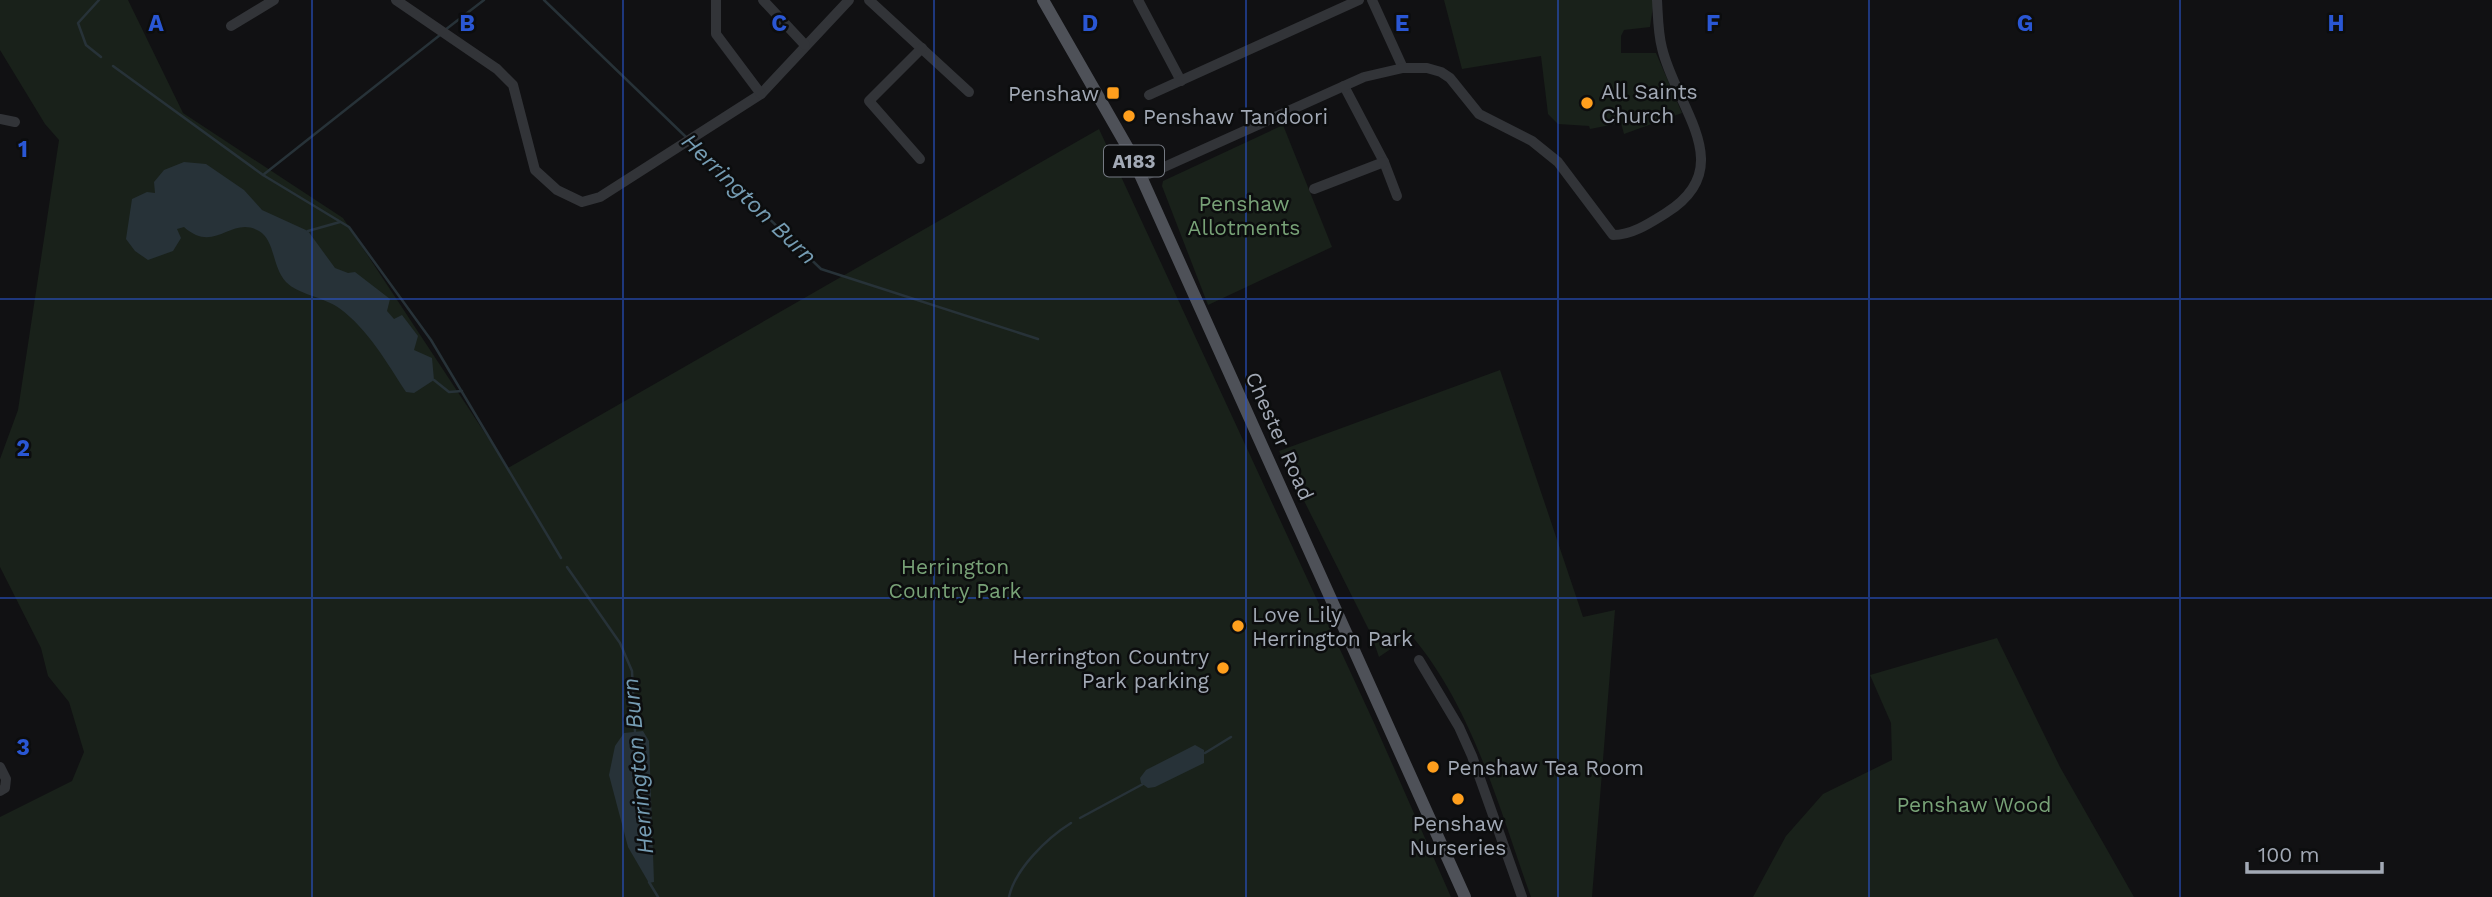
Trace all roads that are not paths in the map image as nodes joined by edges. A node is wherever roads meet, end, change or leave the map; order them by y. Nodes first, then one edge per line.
1 (274, 0) edge
2 (396, 0) edge
3 (716, 0) edge
4 (763, 0) edge
5 (849, 0) edge
6 (869, 0) edge
7 (1043, 0) edge
8 (1138, 0) edge
9 (1359, 0) edge
10 (1372, 0) edge
11 (1657, 0) edge
12 (231, 26) dead end
13 (805, 45) junction
14 (922, 48) junction
15 (1403, 68) junction
16 (1181, 80) junction
17 (1344, 86) junction
18 (969, 92) dead end
19 (761, 94) junction
20 (1149, 95) dead end
21 (0, 119) edge
22 (15, 122) dead end
23 (920, 159) dead end
24 (1384, 162) junction
25 (1142, 177) junction
26 (1314, 189) dead end
27 (1397, 196) dead end
28 (1419, 660) dead end
29 (0, 767) edge
30 (0, 791) edge
31 (1465, 897) edge
32 (1522, 897) edge

1 - 12 street
2 - 19 street
3 - 19 street
4 - 13 street
5 - 13 street
6 - 14 street
7 - 25 main road, Chester Road / A183
8 - 16 street
9 - 16 street
10 - 15 street
11 - 15 street
13 - 19 street
14 - 18 street
14 - 23 street
15 - 17 street
16 - 20 street
17 - 24 street
17 - 25 street
21 - 22 street
24 - 26 street
24 - 27 street
25 - 31 main road, Chester Road / A183
28 - 32 street
29 - 30 street

